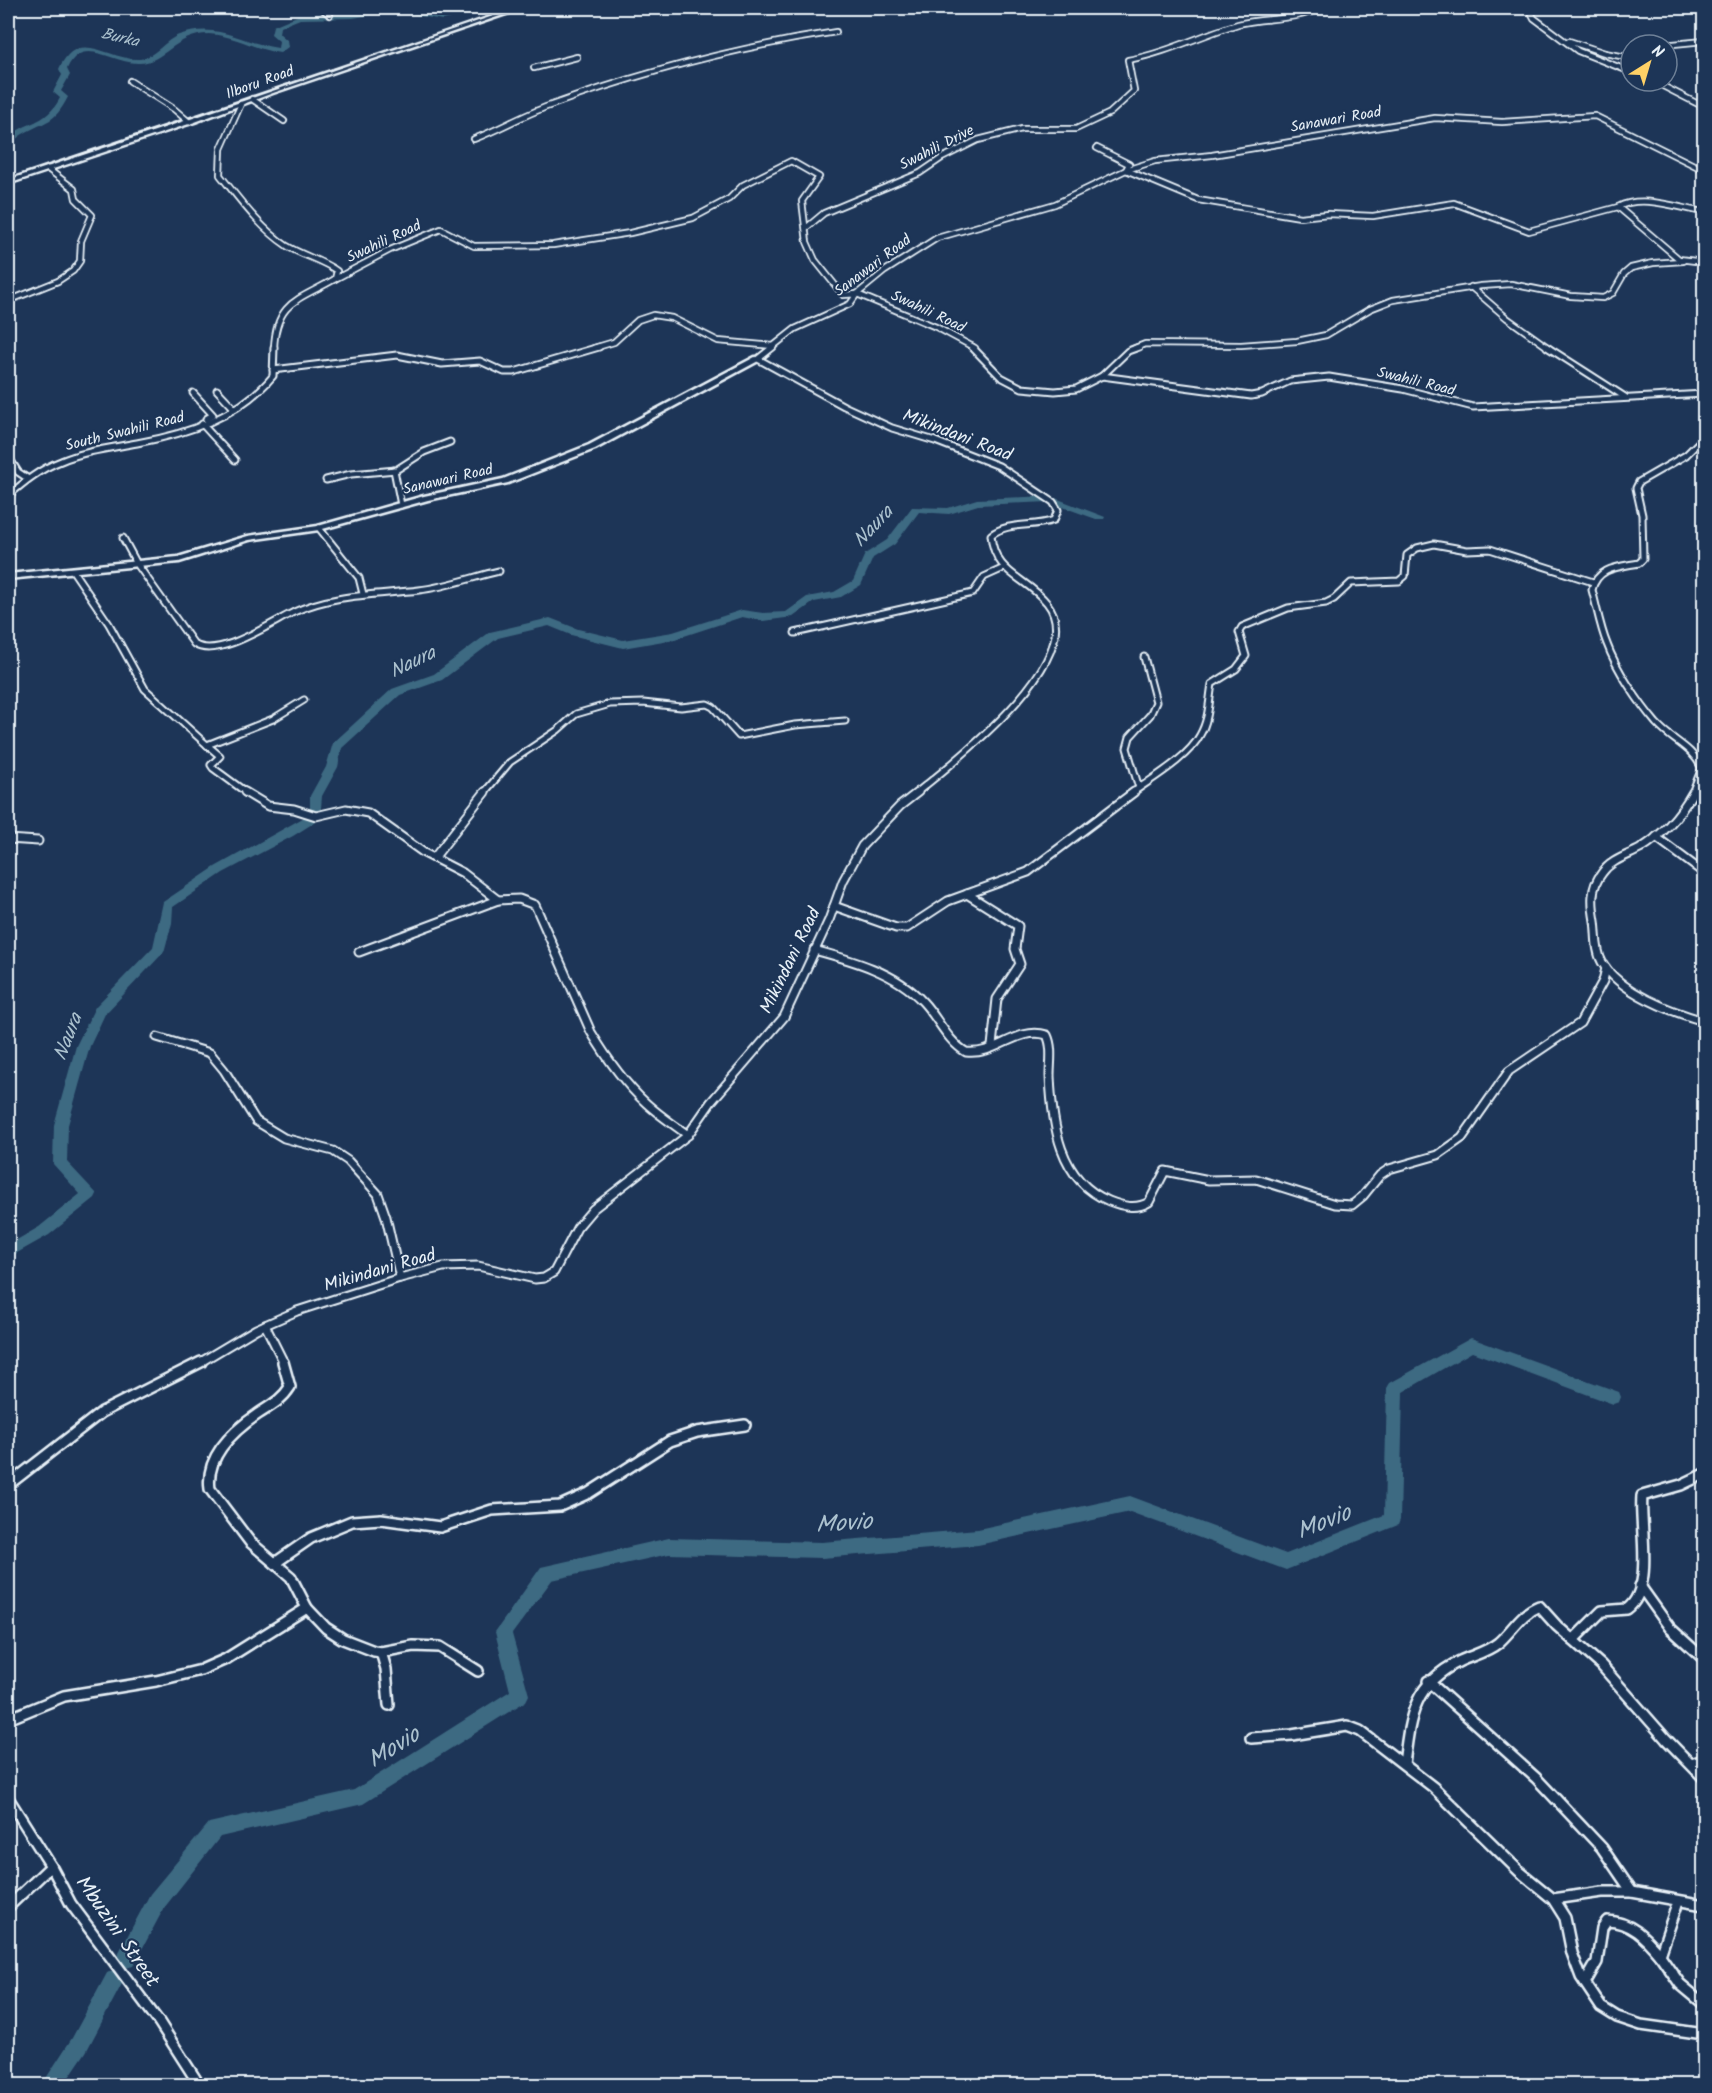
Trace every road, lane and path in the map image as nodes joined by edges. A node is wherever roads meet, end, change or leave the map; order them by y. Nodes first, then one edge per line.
1 (321, 8) edge
2 (521, 8) edge
3 (1320, 8) edge
4 (1534, 8) edge
5 (330, 15) dead end
6 (836, 32) dead end
7 (1562, 38) junction
8 (1704, 42) edge
9 (1679, 44) edge
10 (1619, 56) edge
11 (577, 57) dead end
12 (1619, 67) edge
13 (534, 68) dead end
14 (130, 81) dead end
15 (1677, 93) edge
16 (252, 99) junction
17 (241, 104) junction
18 (1704, 107) edge
19 (284, 121) dead end
20 (189, 122) junction
21 (474, 139) dead end
22 (1097, 148) dead end
23 (48, 169) junction
24 (1126, 170) junction
25 (1704, 170) edge
26 (8, 182) edge
27 (1618, 207) junction
28 (1704, 212) edge
29 (806, 228) junction
30 (1683, 261) junction
31 (1704, 262) edge
32 (335, 279) junction
33 (1471, 287) junction
34 (857, 294) junction
35 (8, 301) edge
36 (773, 346) junction
37 (758, 359) junction
38 (273, 370) junction
39 (1102, 376) junction
40 (217, 390) dead end
41 (193, 393) dead end
42 (1704, 394) edge
43 (1625, 397) junction
44 (234, 408) junction
45 (202, 424) junction
46 (1704, 437) edge
47 (450, 442) dead end
48 (8, 456) edge
49 (235, 460) dead end
50 (394, 470) junction
51 (27, 478) junction
52 (326, 480) dead end
53 (8, 496) edge
54 (401, 505) junction
55 (319, 528) junction
56 (123, 538) dead end
57 (137, 564) junction
58 (1004, 568) junction
59 (73, 571) junction
60 (499, 571) dead end
61 (8, 577) edge
62 (1593, 582) junction
63 (363, 594) junction
64 (795, 633) dead end
65 (1144, 657) dead end
66 (304, 700) dead end
67 (845, 721) dead end
68 (207, 745) junction
69 (1139, 788) junction
70 (1656, 837) junction
71 (8, 839) edge
72 (38, 841) dead end
73 (434, 858) junction
74 (1704, 873) edge
75 (967, 894) junction
76 (498, 900) junction
77 (834, 906) junction
78 (814, 950) junction
79 (359, 952) dead end
80 (1606, 968) junction
81 (1704, 1021) edge
82 (157, 1037) dead end
83 (992, 1047) junction
84 (688, 1135) junction
85 (400, 1278) junction
86 (265, 1325) junction
87 (746, 1425) dead end
88 (1704, 1474) edge
89 (8, 1485) edge
90 (274, 1563) junction
91 (1640, 1586) junction
92 (307, 1608) junction
93 (1573, 1640) junction
94 (381, 1652) junction
95 (1704, 1659) edge
96 (478, 1671) dead end
97 (1428, 1681) junction
98 (389, 1705) dead end
99 (8, 1719) edge
100 (1251, 1738) dead end
101 (1704, 1760) edge
102 (1404, 1764) junction
103 (1691, 1764) junction
104 (1704, 1778) edge
105 (8, 1798) edge
106 (51, 1866) junction
107 (1632, 1892) junction
108 (1553, 1899) junction
109 (1677, 1902) junction
110 (1704, 1905) edge
111 (8, 1907) edge
112 (1660, 1954) junction
113 (1585, 1983) junction
114 (1704, 2004) edge
115 (1704, 2034) edge
116 (200, 2085) edge

1 - 5 street
2 - 16 street, Ilboru Road
3 - 29 street, Swahili Drive
4 - 7 street
6 - 21 street
7 - 10 street
7 - 12 street
8 - 9 street
11 - 13 street
14 - 20 street
15 - 18 street
16 - 17 street, Ilboru Road
16 - 19 street
17 - 20 street, Ilboru Road
17 - 32 street
20 - 23 street, Ilboru Road
22 - 24 street
23 - 26 street, Ilboru Road
23 - 35 street
24 - 25 street, Sanawari Road
24 - 27 street
24 - 34 street, Sanawari Road
27 - 28 street
27 - 30 street
29 - 32 street, Swahili Road
29 - 34 street, Swahili Road
30 - 31 street
30 - 33 street
32 - 38 street
33 - 39 street
33 - 43 street
34 - 36 street, Sanawari Road
34 - 39 street, Swahili Road
36 - 37 street, Sanawari Road
36 - 38 street
37 - 54 street, Sanawari Road
37 - 58 street, Mikindani Road
38 - 44 street, South Swahili Road
39 - 43 street, Swahili Road
40 - 44 street
41 - 45 street
42 - 43 street, Swahili Road
44 - 45 street, South Swahili Road
45 - 49 street
45 - 51 street, South Swahili Road
46 - 62 street
47 - 50 street
48 - 51 street
50 - 52 street
50 - 54 street
51 - 53 street, South Swahili Road
54 - 55 street, Sanawari Road
55 - 57 street, Sanawari Road
55 - 63 street
56 - 57 street
57 - 59 street, Sanawari Road
57 - 63 street
58 - 64 street
58 - 77 street, Mikindani Road
59 - 61 street, Sanawari Road
59 - 68 street
60 - 63 street
62 - 69 street
62 - 70 street
65 - 69 street
66 - 68 street
67 - 73 street
68 - 73 street
69 - 75 street
70 - 74 street
70 - 80 street
71 - 72 street
73 - 76 street
75 - 77 street
75 - 83 street
76 - 79 street
76 - 84 street
77 - 78 street, Mikindani Road
78 - 83 street
78 - 84 street, Mikindani Road
80 - 81 street
80 - 83 street
82 - 85 street
84 - 85 street, Mikindani Road
85 - 86 street, Mikindani Road
86 - 89 street, Mikindani Road
86 - 90 street
87 - 90 street
88 - 91 street
90 - 92 street
91 - 93 street
91 - 95 street
92 - 94 street
92 - 99 street
93 - 97 street
93 - 103 street
94 - 96 street
94 - 98 street
97 - 102 street
97 - 107 street
100 - 102 street
101 - 103 street
102 - 108 street
103 - 104 street
105 - 106 street, Mbuzini Street
106 - 111 street
106 - 116 street, Mbuzini Street
107 - 108 street
107 - 109 street
108 - 113 street
109 - 110 street
109 - 112 street
112 - 113 street
112 - 114 street
113 - 115 street

